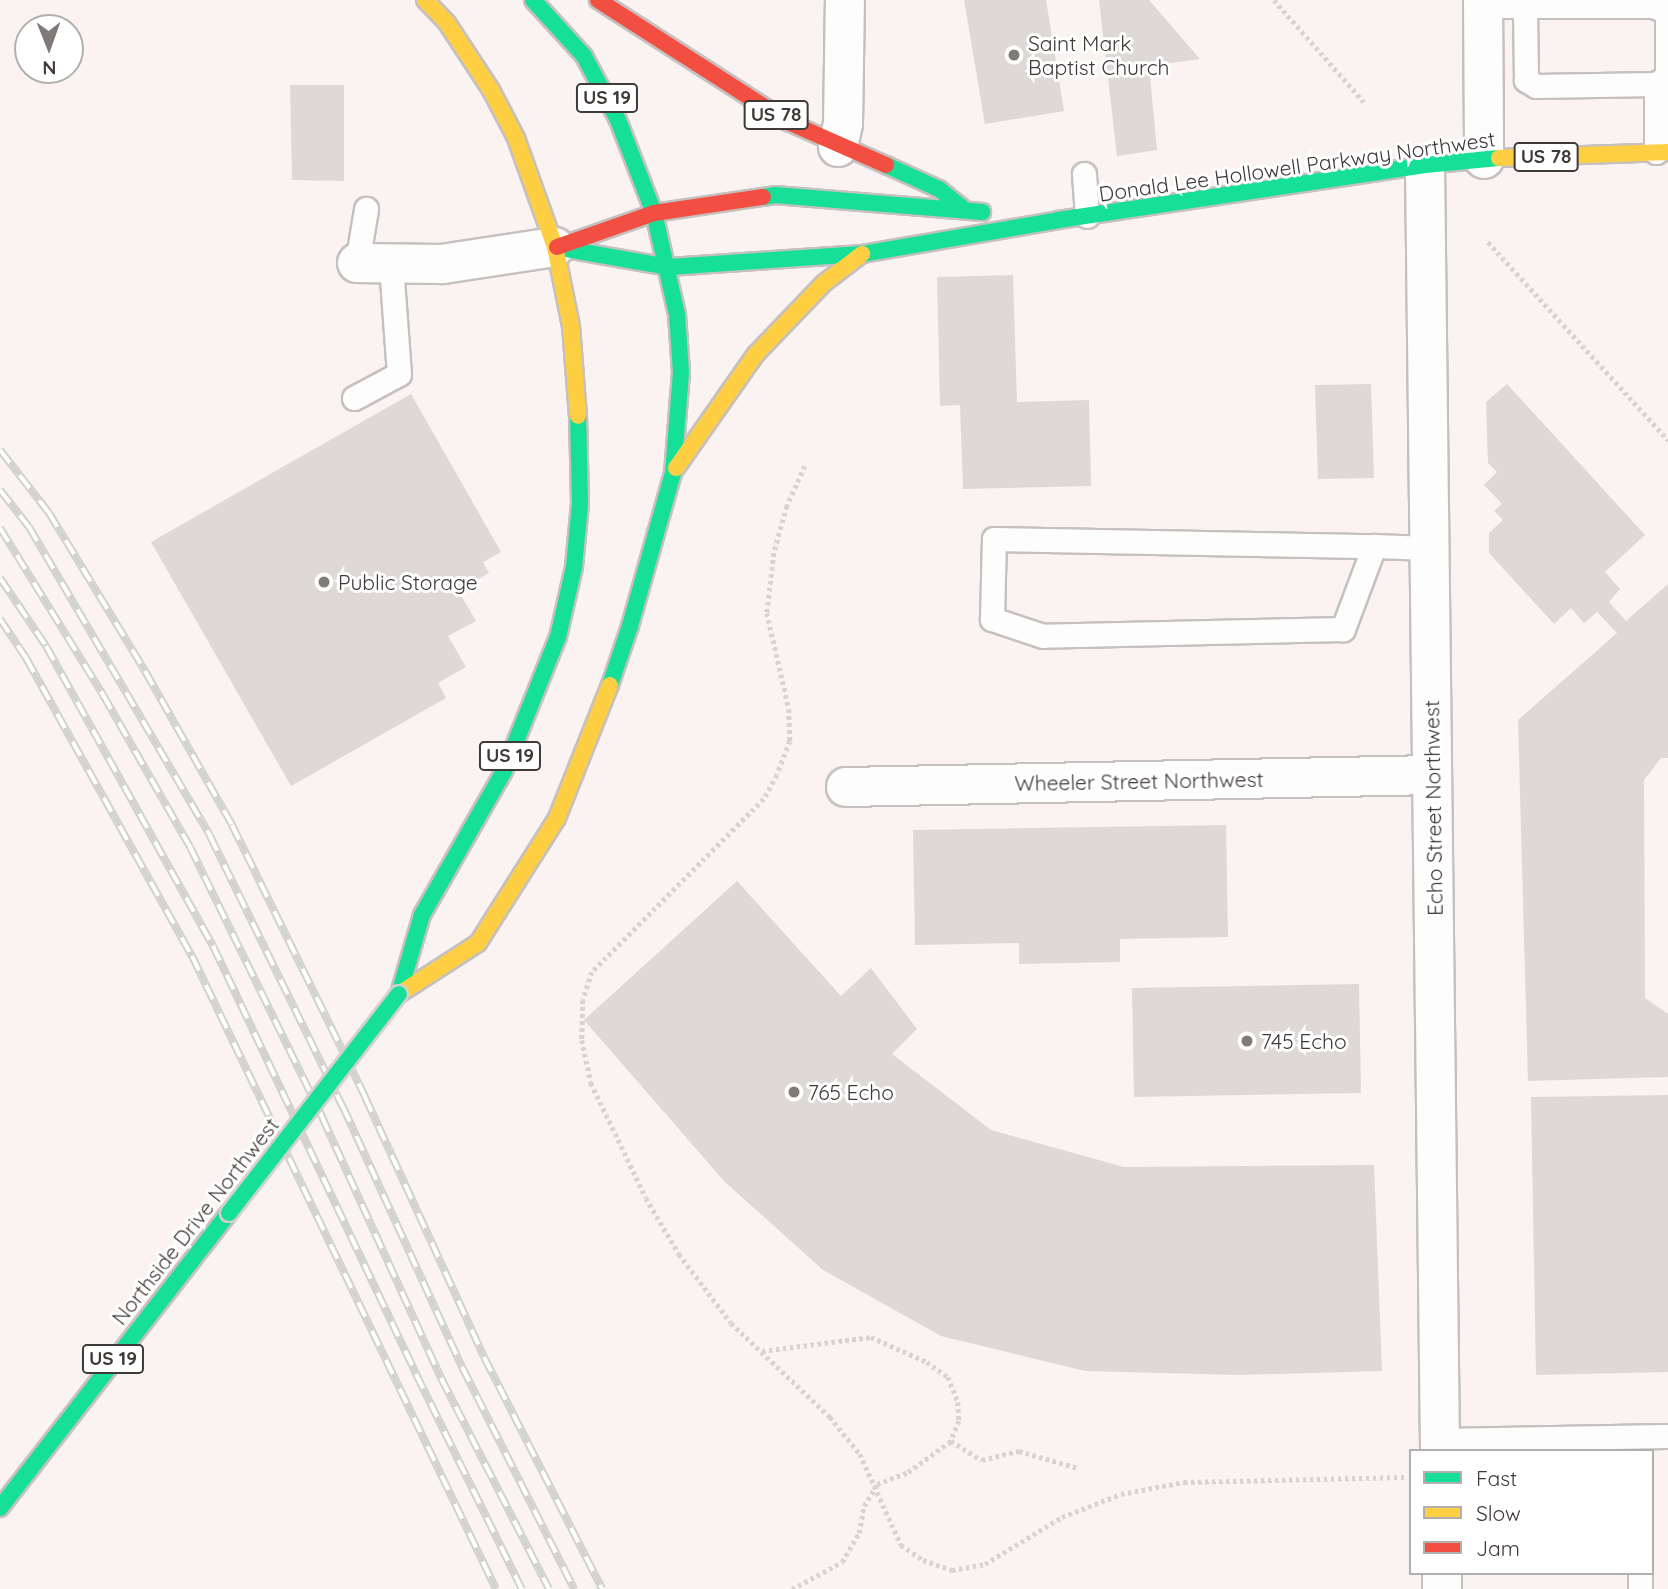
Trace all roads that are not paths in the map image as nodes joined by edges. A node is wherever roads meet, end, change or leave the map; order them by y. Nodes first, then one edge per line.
1 (425, 0) edge
2 (533, 0) edge
3 (598, 0) edge
4 (845, 0) edge
5 (1483, 3) edge
6 (1525, 8) junction
7 (1667, 12) edge
8 (1656, 84) junction
9 (838, 147) junction
10 (1662, 152) edge
11 (1484, 159) junction
12 (1425, 165) junction
13 (1084, 174) dead end
14 (366, 209) dead end
15 (965, 210) junction
16 (654, 213) junction
17 (1087, 216) junction
18 (1058, 220) junction
19 (555, 247) junction
20 (862, 254) junction
21 (374, 264) junction
22 (669, 267) junction
23 (354, 398) dead end
24 (673, 473) junction
25 (1374, 546) junction
26 (1429, 548) junction
27 (1432, 775) junction
28 (846, 787) dead end
29 (399, 994) junction
30 (1668, 1436) edge
31 (1440, 1446) edge
32 (0, 1508) edge

1 - 19 main road, Northside Drive Northwest / US 19
2 - 16 main road, Northside Drive Northwest / US 19
3 - 9 main road, US 78
4 - 9 street
5 - 6 lane
5 - 11 street
6 - 7 lane
6 - 8 lane
7 - 8 lane
8 - 10 lane
9 - 15 main road, US 78
10 - 11 main road, Donald Lee Hollowell Parkway Northwest / US 78
11 - 12 main road, Donald Lee Hollowell Parkway Northwest / US 78
12 - 17 main road, Donald Lee Hollowell Parkway Northwest / US 78
12 - 26 street, Echo Street Northwest
13 - 17 lane
14 - 21 lane
15 - 16 main road, Donald Lee Hollowell Parkway Northwest
15 - 18 main road, Donald Lee Hollowell Parkway Northwest / US 78
16 - 19 main road, Donald Lee Hollowell Parkway Northwest
16 - 22 main road, Northside Drive Northwest / US 19
17 - 18 main road, Donald Lee Hollowell Parkway Northwest / US 78
18 - 20 main road, Donald Lee Hollowell Parkway Northwest / US 78
19 - 21 street
19 - 22 main road, Donald Lee Hollowell Parkway Northwest / US 78
19 - 29 main road, Northside Drive Northwest / US 19
20 - 22 main road, Donald Lee Hollowell Parkway Northwest / US 78
20 - 24 main road
21 - 23 lane
22 - 24 main road, Northside Drive Northwest / US 19
24 - 29 main road, Northside Drive Northwest / US 19
25 - 25 lane
25 - 26 lane
26 - 27 street, Echo Street Northwest
27 - 28 street, Wheeler Street Northwest
27 - 31 street, Echo Street Northwest
29 - 32 main road, Northside Drive Northwest / US 19, bridge
30 - 31 lane

